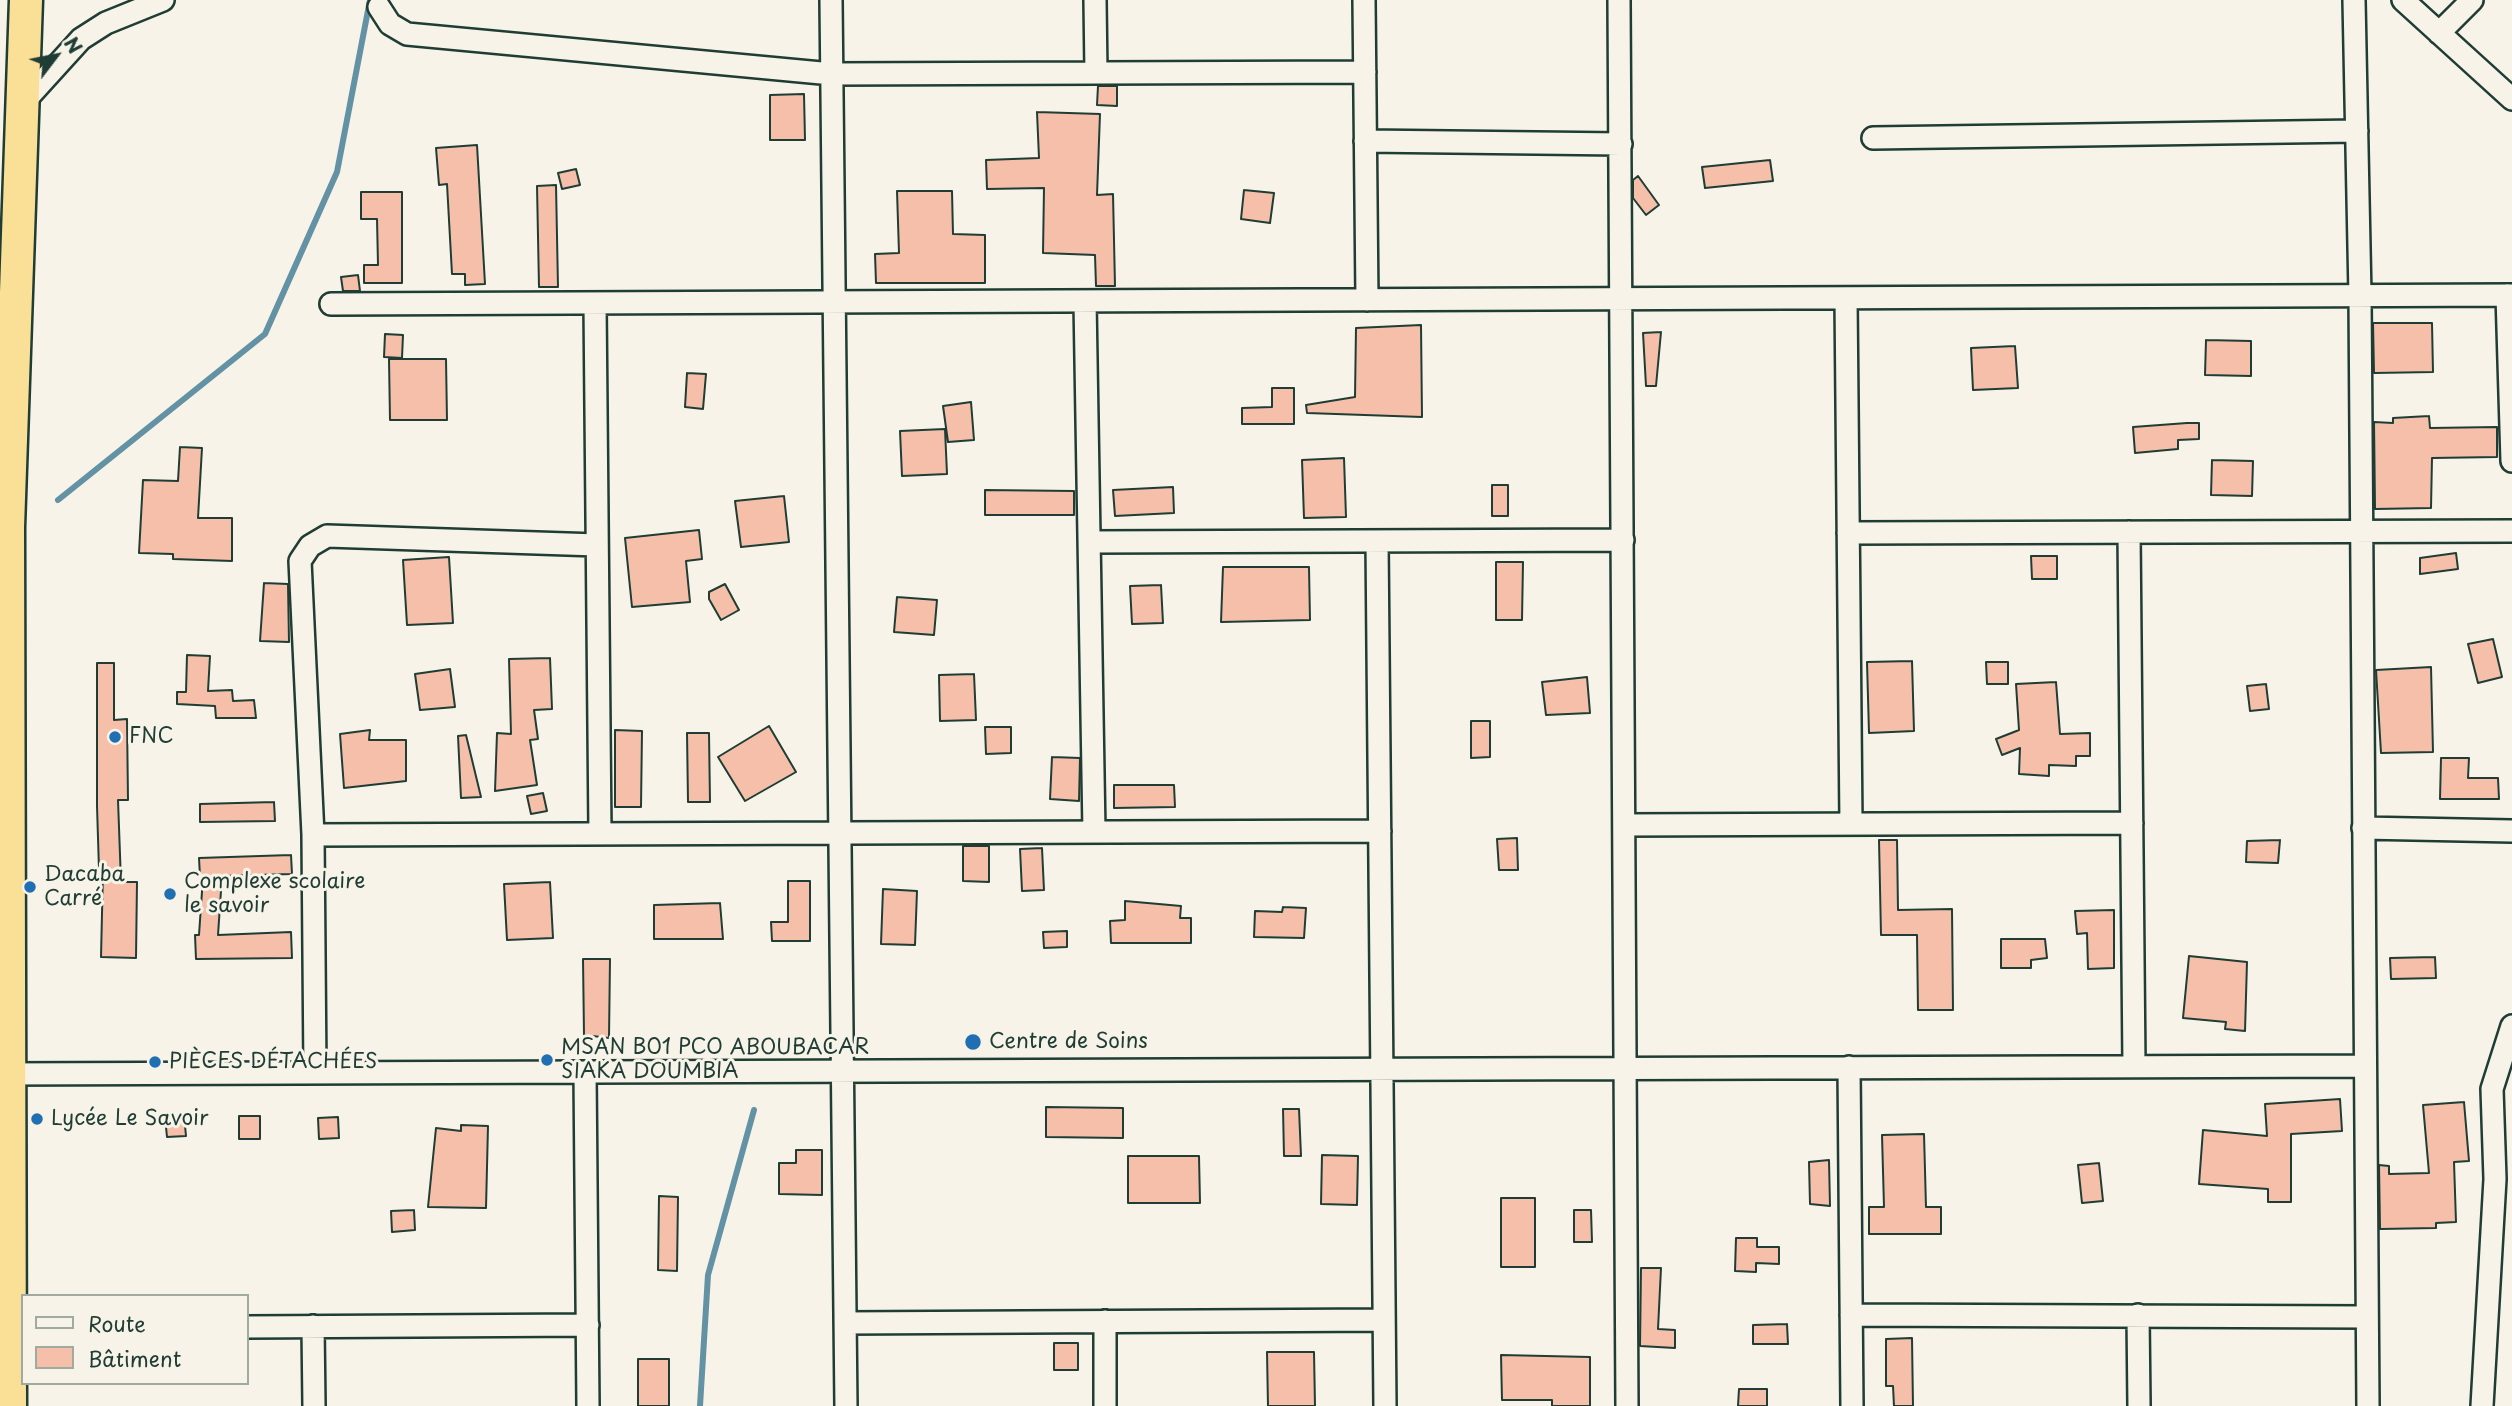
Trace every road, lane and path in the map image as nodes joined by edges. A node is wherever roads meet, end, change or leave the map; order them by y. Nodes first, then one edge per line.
1 (26, 0) edge
2 (163, 0) edge
3 (831, 0) edge
4 (1095, 0) edge
5 (1364, 0) edge
6 (1619, 0) edge
7 (2354, 0) edge
8 (2403, 0) edge
9 (2472, 0) edge
10 (379, 7) dead end
11 (2439, 33) junction
12 (1364, 72) junction
13 (1096, 73) junction
14 (832, 74) junction
15 (2512, 99) edge
16 (23, 104) junction
17 (2357, 131) junction
18 (1873, 138) dead end
19 (1365, 141) junction
20 (1620, 144) junction
21 (2510, 295) edge
22 (2360, 296) junction
23 (1846, 298) junction
24 (1621, 299) junction
25 (1367, 300) junction
26 (1085, 301) junction
27 (835, 302) junction
28 (595, 303) junction
29 (331, 304) dead end
30 (2512, 461) edge
31 (2361, 531) junction
32 (2512, 531) edge
33 (2129, 532) junction
34 (1848, 533) junction
35 (1623, 540) junction
36 (1377, 541) junction
37 (1091, 542) junction
38 (597, 545) junction
39 (2132, 823) junction
40 (1851, 824) junction
41 (1624, 825) junction
42 (2364, 828) junction
43 (1380, 831) junction
44 (2512, 831) edge
45 (1094, 832) junction
46 (840, 833) junction
47 (600, 834) junction
48 (313, 835) junction
49 (2512, 1026) edge
50 (2134, 1066) junction
51 (2365, 1066) junction
52 (1626, 1068) junction
53 (1849, 1068) junction
54 (1382, 1069) junction
55 (843, 1071) junction
56 (585, 1072) junction
57 (315, 1073) junction
58 (6, 1074) edge
59 (1851, 1315) junction
60 (2138, 1315) junction
61 (2367, 1317) junction
62 (1384, 1320) junction
63 (1105, 1321) junction
64 (845, 1323) junction
65 (588, 1325) junction
66 (248, 1326) edge
67 (313, 1326) junction
68 (16, 1328) edge
69 (10, 1406) edge
70 (314, 1406) edge
71 (588, 1406) edge
72 (846, 1406) edge
73 (1105, 1406) edge
74 (1385, 1406) edge
75 (1628, 1406) edge
76 (1852, 1406) edge
77 (2139, 1406) edge
78 (2368, 1406) edge
79 (2482, 1406) edge

1 - 16 highway
2 - 16 street
3 - 14 street
4 - 13 street
5 - 12 street
6 - 20 street
7 - 17 street
8 - 11 street
9 - 11 street
10 - 14 street
11 - 15 street
12 - 13 street
12 - 19 street
13 - 14 street
14 - 27 street
16 - 58 highway
17 - 18 street
17 - 22 street
19 - 20 street
19 - 25 street
20 - 24 street
21 - 22 street
21 - 30 street
22 - 23 street
22 - 31 street
23 - 24 street
23 - 34 street
24 - 25 street
24 - 35 street
25 - 26 street
26 - 27 street
26 - 37 street
27 - 28 street
27 - 46 street
28 - 29 street
28 - 38 street
31 - 32 street
31 - 33 street
31 - 42 street
33 - 34 street
33 - 39 street
34 - 40 street
35 - 36 street
35 - 41 street
36 - 37 street
36 - 43 street
37 - 45 street
38 - 47 street
38 - 48 street
39 - 40 street
39 - 50 street
40 - 41 street
41 - 52 street
42 - 44 street
42 - 51 street
43 - 45 street
43 - 54 street
45 - 46 street
46 - 47 street
46 - 55 street
47 - 48 street
48 - 57 street
49 - 79 street
50 - 51 street
50 - 53 street
51 - 61 street
52 - 53 street
52 - 54 street
52 - 75 street
53 - 59 street
54 - 55 street
54 - 62 street
55 - 56 street
55 - 64 street
56 - 57 street
56 - 65 street
57 - 58 street
58 - 68 highway
59 - 60 street
59 - 76 street
60 - 61 street
60 - 77 street
61 - 78 street
62 - 63 street
62 - 74 street
63 - 64 street
63 - 73 street
64 - 72 street
65 - 67 street
65 - 71 street
66 - 67 street
67 - 70 street
68 - 69 highway

